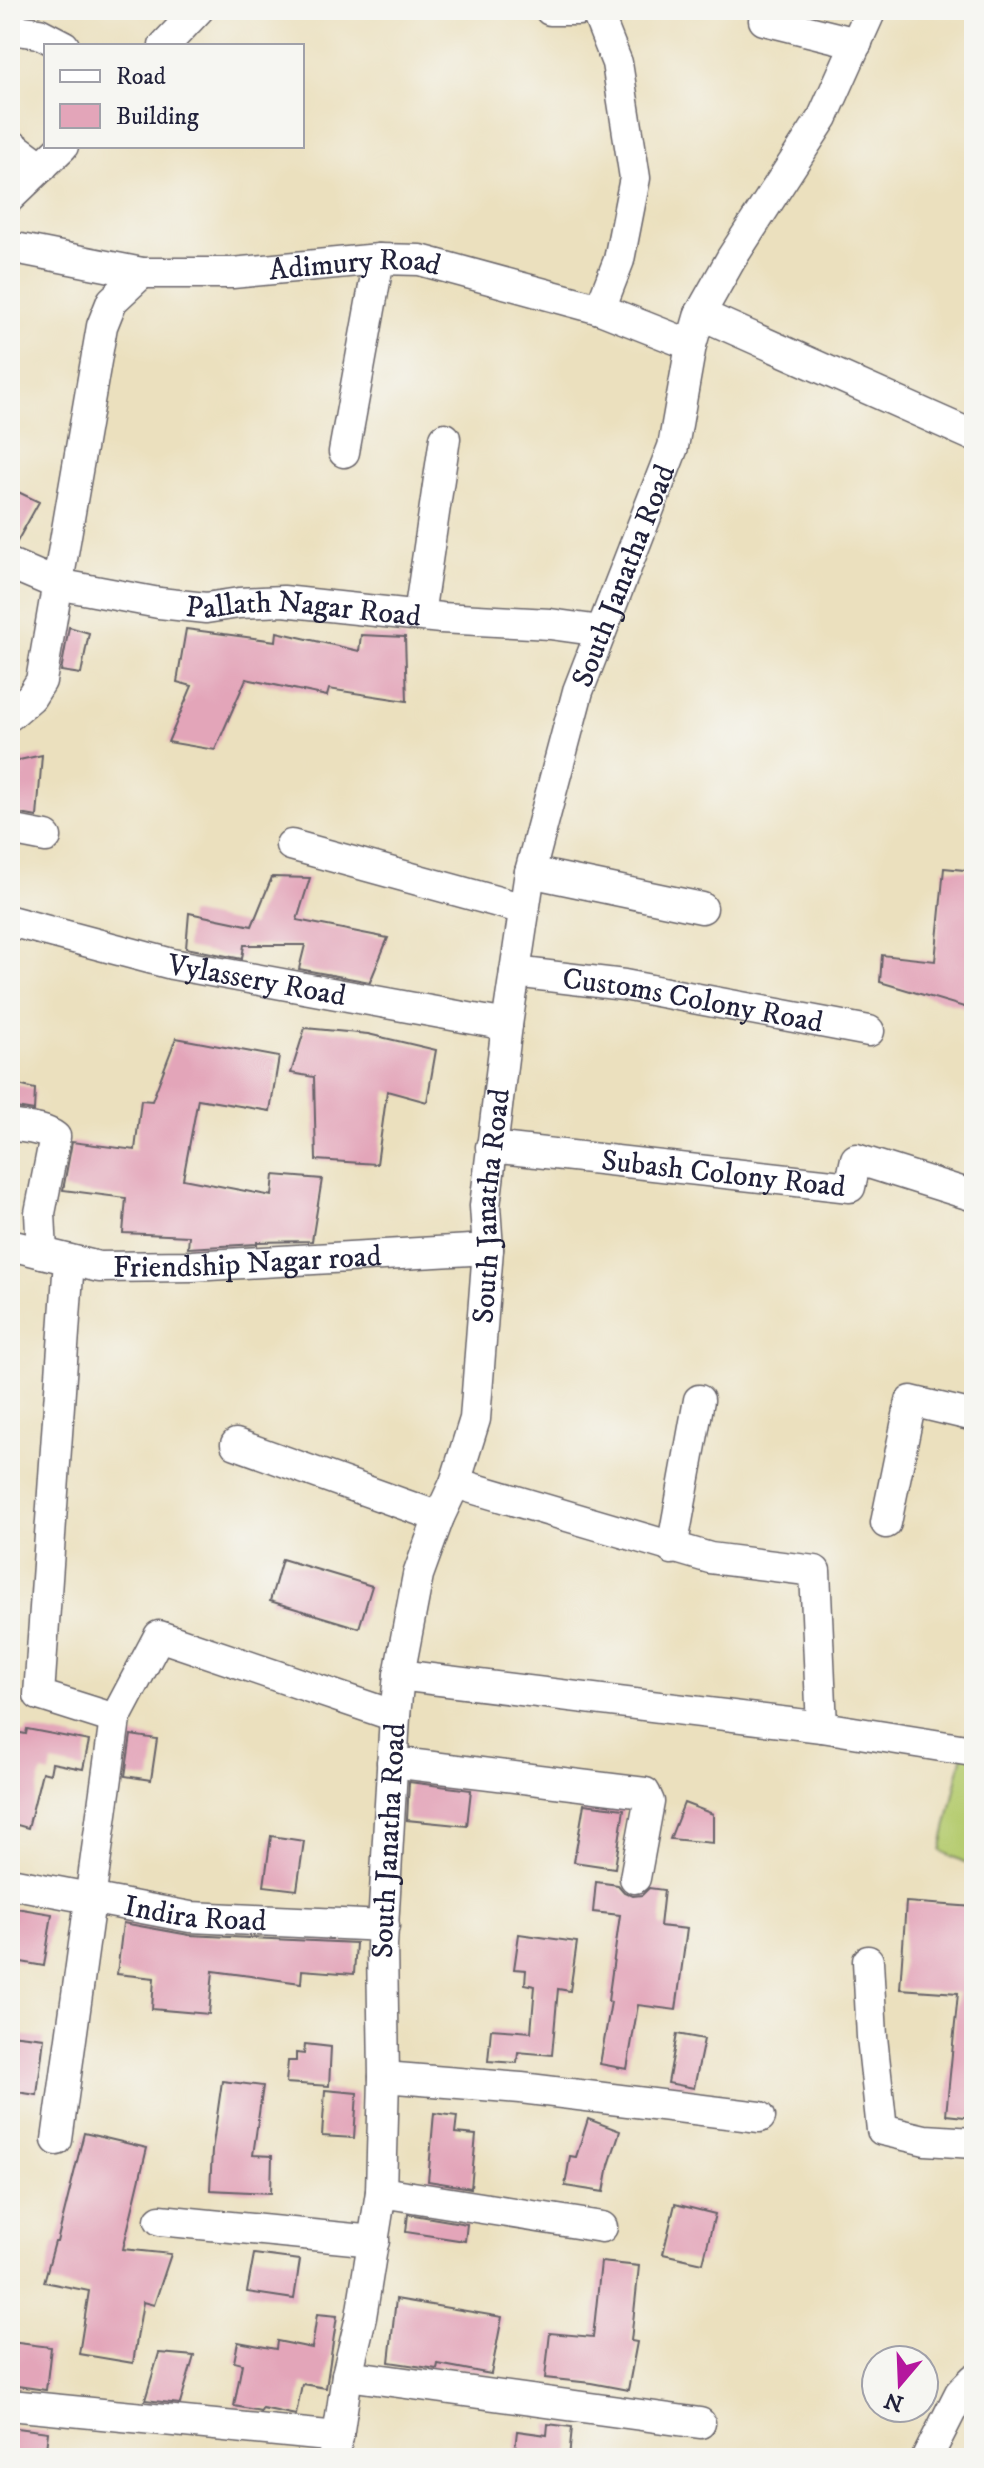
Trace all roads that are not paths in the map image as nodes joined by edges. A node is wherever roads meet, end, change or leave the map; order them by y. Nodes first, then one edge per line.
1 (198, 10) edge
2 (550, 10) edge
3 (579, 10) edge
4 (596, 10) edge
5 (871, 10) edge
6 (764, 20) dead end
7 (10, 29) edge
8 (857, 43) junction
9 (60, 44) edge
10 (166, 44) edge
11 (12, 145) edge
12 (52, 156) edge
13 (10, 197) edge
14 (10, 247) edge
15 (379, 259) junction
16 (142, 273) junction
17 (600, 309) junction
18 (700, 314) junction
19 (691, 345) junction
20 (974, 436) edge
21 (445, 438) dead end
22 (344, 452) dead end
23 (10, 564) edge
24 (57, 584) junction
25 (419, 615) junction
26 (601, 631) junction
27 (10, 715) edge
28 (10, 830) edge
29 (46, 837) dead end
30 (291, 845) dead end
31 (530, 872) junction
32 (702, 908) dead end
33 (524, 909) junction
34 (10, 921) edge
35 (515, 972) junction
36 (507, 1025) junction
37 (869, 1031) dead end
38 (10, 1125) edge
39 (491, 1147) junction
40 (974, 1196) edge
41 (10, 1245) edge
42 (488, 1249) junction
43 (56, 1256) junction
44 (699, 1400) dead end
45 (974, 1416) edge
46 (236, 1444) dead end
47 (455, 1483) junction
48 (439, 1517) junction
49 (886, 1523) dead end
50 (672, 1549) junction
51 (399, 1675) junction
52 (395, 1716) junction
53 (115, 1719) junction
54 (822, 1727) junction
55 (966, 1750) dead end
56 (392, 1762) junction
57 (635, 1878) dead end
58 (10, 1883) edge
59 (90, 1898) junction
60 (384, 1926) junction
61 (868, 1961) dead end
62 (384, 2077) junction
63 (760, 2117) dead end
64 (57, 2140) dead end
65 (974, 2143) edge
66 (381, 2192) junction
67 (160, 2220) dead end
68 (602, 2227) dead end
69 (374, 2241) junction
70 (347, 2375) junction
71 (974, 2379) edge
72 (10, 2405) edge
73 (700, 2423) dead end
74 (335, 2448) edge
75 (927, 2458) edge

1 - 10 street
2 - 3 street
4 - 17 street
5 - 8 street, South Janatha Road
6 - 8 street
7 - 9 street
8 - 18 street, South Janatha Road
11 - 12 street
12 - 13 street
14 - 16 street, Adimury Road
15 - 16 street, Adimury Road
15 - 17 street, Adimury Road
15 - 22 street
16 - 24 street
17 - 19 street, Adimury Road
18 - 19 street, South Janatha Road
18 - 20 street
19 - 26 street, South Janatha Road
21 - 25 street
23 - 24 street, Pallath Nagar Road
24 - 25 street, Pallath Nagar Road
24 - 27 street
25 - 26 street, Pallath Nagar Road
26 - 31 street, South Janatha Road
28 - 29 street
30 - 33 street
31 - 32 street
31 - 33 street, South Janatha Road
33 - 35 street, South Janatha Road
34 - 36 street, Vylassery Road
35 - 36 street, South Janatha Road
35 - 37 street, Customs Colony Road
36 - 39 street, South Janatha Road
38 - 43 street
39 - 40 street, Subash Colony Road
39 - 42 street, South Janatha Road
41 - 43 street, Friendship Nagar road
42 - 43 street, Friendship Nagar road
42 - 47 street, South Janatha Road
43 - 53 street
44 - 50 street
45 - 49 street
46 - 48 street
47 - 48 street, South Janatha Road
47 - 50 street
48 - 51 street, South Janatha Road
50 - 54 street
51 - 52 street, South Janatha Road
51 - 54 street
52 - 53 street
52 - 56 street, South Janatha Road
53 - 59 street
54 - 55 street
56 - 57 street
56 - 60 street, South Janatha Road
58 - 59 street, Indira Road
59 - 60 street, Indira Road
59 - 64 street
60 - 62 street, South Janatha Road
61 - 65 street
62 - 63 street
62 - 66 street, South Janatha Road
66 - 68 street
66 - 69 street, South Janatha Road
67 - 69 street
69 - 70 street, South Janatha Road
70 - 73 street
70 - 74 street, South Janatha Road
71 - 75 street
72 - 74 street

